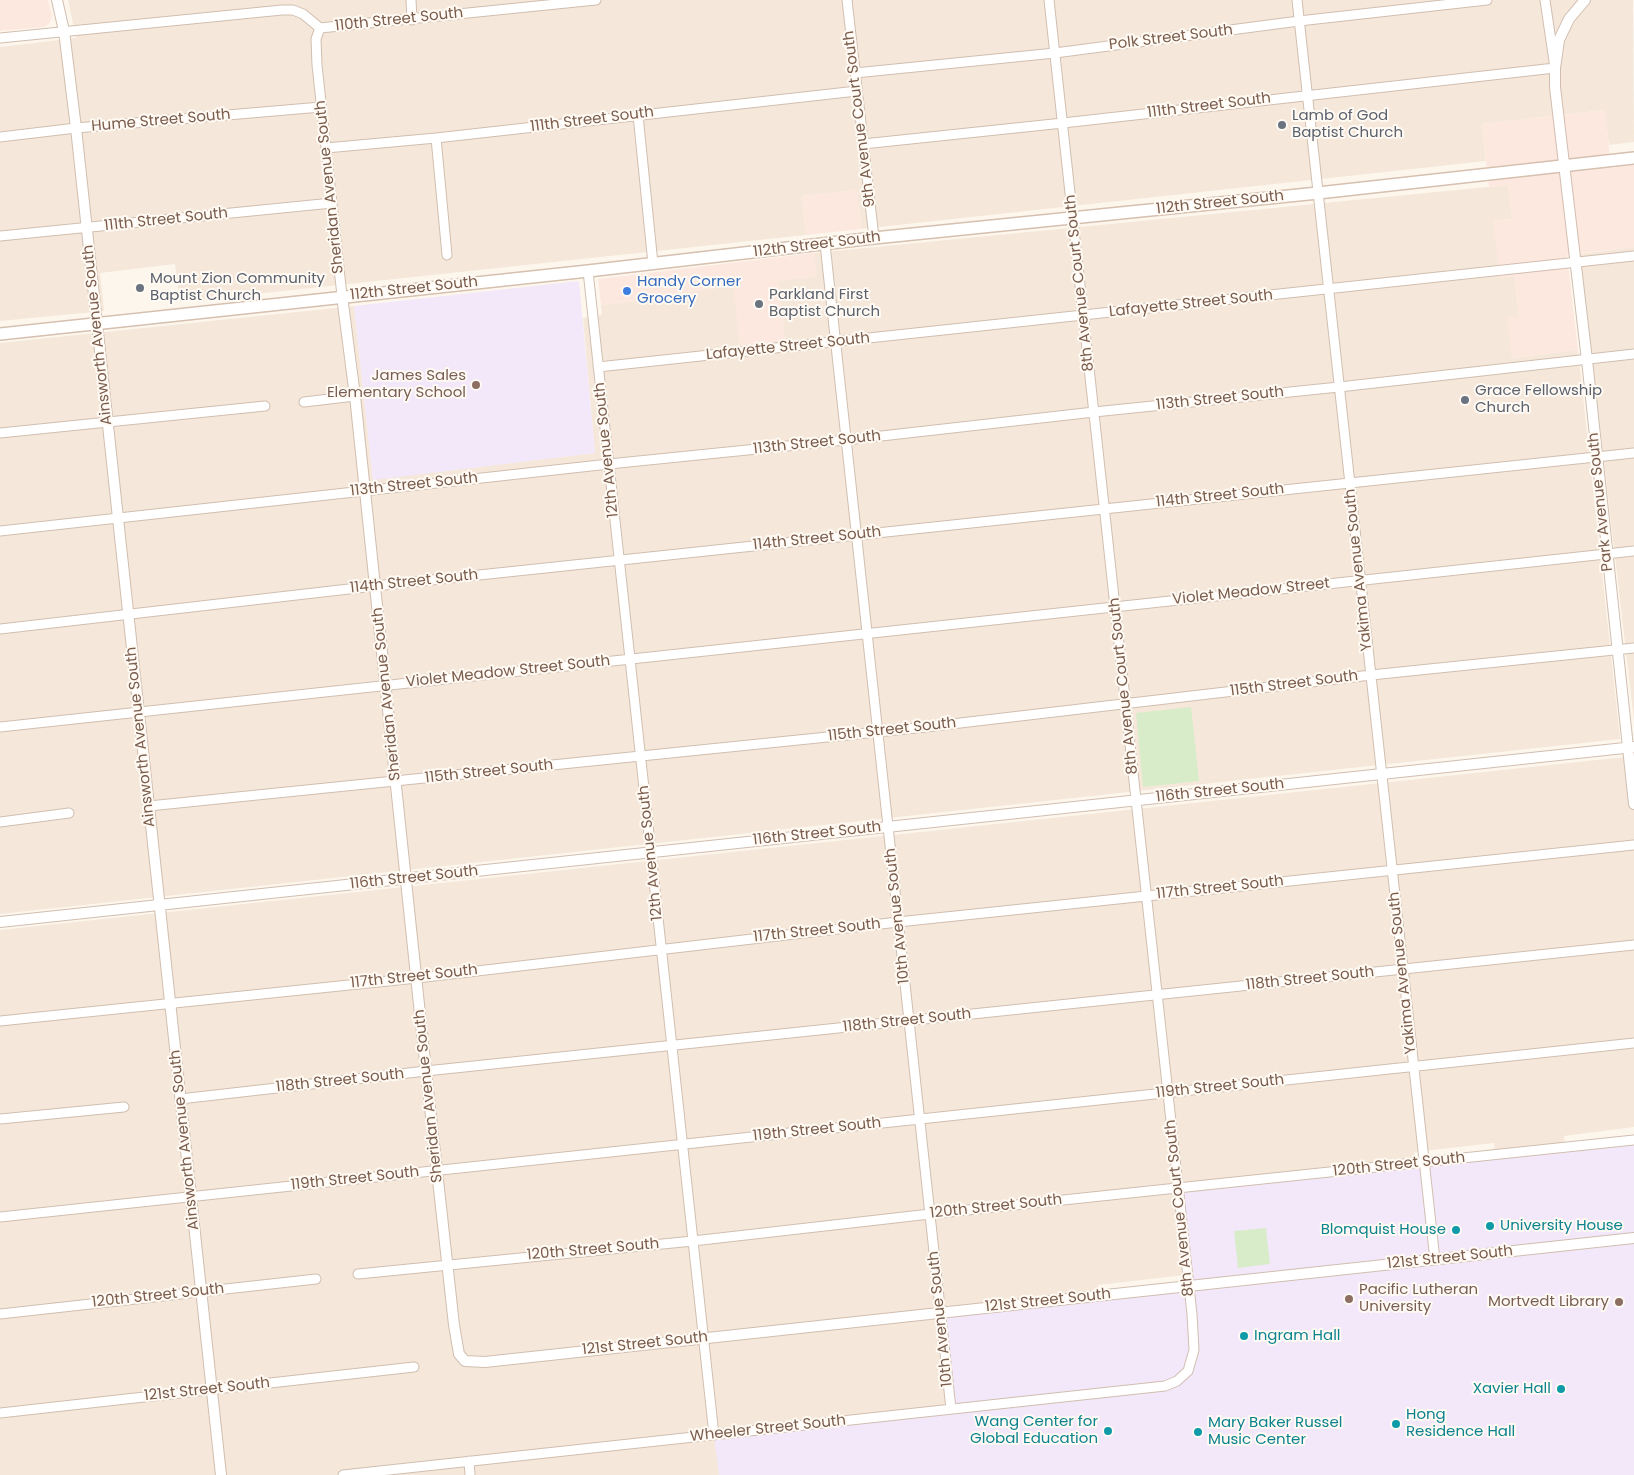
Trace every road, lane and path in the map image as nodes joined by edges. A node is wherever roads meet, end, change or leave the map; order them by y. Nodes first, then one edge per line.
1 (58, 0) edge
2 (410, 0) edge
3 (596, 0) edge
4 (847, 0) edge
5 (1049, 0) edge
6 (1297, 0) edge
7 (1487, 0) edge
8 (1545, 0) edge
9 (1585, 0) edge
10 (412, 20) junction
11 (1299, 21) junction
12 (320, 28) junction
13 (64, 31) junction
14 (0, 38) edge
15 (1055, 52) junction
16 (1555, 68) junction
17 (855, 73) junction
18 (857, 90) junction
19 (1307, 95) junction
20 (321, 107) junction
21 (638, 115) junction
22 (1063, 123) junction
23 (76, 128) junction
24 (0, 137) edge
25 (436, 138) junction
26 (863, 144) junction
27 (326, 148) junction
28 (1634, 158) edge
29 (1565, 166) junction
30 (1318, 193) junction
31 (332, 203) junction
32 (1073, 218) junction
33 (86, 228) junction
34 (0, 236) edge
35 (874, 238) junction
36 (825, 244) junction
37 (447, 255) dead end
38 (1634, 256) edge
39 (1576, 262) junction
40 (653, 264) junction
41 (588, 271) junction
42 (1328, 289) junction
43 (342, 296) junction
44 (1084, 316) junction
45 (97, 323) junction
46 (0, 334) edge
47 (836, 342) junction
48 (1634, 354) edge
49 (1587, 360) junction
50 (598, 366) junction
51 (1339, 388) junction
52 (355, 396) junction
53 (304, 402) dead end
54 (265, 406) dead end
55 (1094, 412) junction
56 (108, 422) junction
57 (0, 433) edge
58 (846, 440) junction
59 (1634, 453) edge
60 (1596, 457) junction
61 (609, 464) junction
62 (1349, 482) junction
63 (365, 491) junction
64 (1105, 509) junction
65 (118, 518) junction
66 (0, 531) edge
67 (856, 535) junction
68 (1634, 551) edge
69 (1607, 554) junction
70 (619, 560) junction
71 (1360, 580) junction
72 (375, 586) junction
73 (1115, 607) junction
74 (128, 614) junction
75 (0, 629) edge
76 (867, 634) junction
77 (1634, 648) edge
78 (1618, 650) junction
79 (630, 659) junction
80 (1370, 675) junction
81 (386, 685) junction
82 (1126, 703) junction
83 (139, 711) junction
84 (0, 727) edge
85 (878, 732) junction
86 (1631, 747) edge
87 (640, 756) junction
88 (1381, 773) junction
89 (396, 782) junction
90 (1136, 800) junction
91 (1634, 804) edge
92 (149, 806) junction
93 (69, 813) dead end
94 (0, 822) edge
95 (888, 826) junction
96 (1634, 845) edge
97 (651, 852) junction
98 (1392, 870) junction
99 (406, 878) junction
100 (1147, 896) junction
101 (160, 905) junction
102 (0, 922) edge
103 (898, 922) junction
104 (1634, 945) edge
105 (661, 948) junction
106 (1403, 969) junction
107 (417, 978) junction
108 (1157, 995) junction
109 (170, 1003) junction
110 (0, 1021) edge
111 (909, 1021) junction
112 (1634, 1042) edge
113 (672, 1046) junction
114 (1414, 1066) junction
115 (426, 1071) junction
116 (1168, 1092) junction
117 (180, 1099) junction
118 (124, 1107) dead end
119 (0, 1119) edge
120 (920, 1119) junction
121 (1634, 1140) edge
122 (682, 1144) junction
123 (1424, 1162) junction
124 (437, 1171) junction
125 (1178, 1189) junction
126 (191, 1197) junction
127 (930, 1214) junction
128 (0, 1217) edge
129 (1634, 1238) edge
130 (693, 1241) junction
131 (1435, 1260) junction
132 (447, 1264) junction
133 (358, 1274) dead end
134 (316, 1279) dead end
135 (1189, 1286) junction
136 (201, 1291) junction
137 (940, 1312) junction
138 (0, 1314) edge
139 (703, 1337) junction
140 (462, 1359) joint
141 (414, 1367) dead end
142 (1188, 1371) joint
143 (212, 1389) junction
144 (951, 1409) junction
145 (0, 1413) edge
146 (714, 1435) junction
147 (469, 1461) junction
148 (221, 1475) edge
149 (344, 1475) edge
150 (470, 1475) edge

1 - 13 street, Ainsworth Avenue South
2 - 10 street
3 - 10 street, 110th Street South
4 - 17 street, 9th Avenue Court South
5 - 15 street, 8th Avenue Court South
6 - 11 street, Yakima Avenue South
7 - 11 street, Polk Street South
8 - 16 street
9 - 16 street, Park Avenue South
10 - 12 street, 110th Street South
11 - 15 street, Polk Street South
11 - 19 street, Yakima Avenue South
12 - 13 street, 110th Street South
12 - 20 street, Sheridan Avenue South
13 - 14 street, 110th Street South
13 - 23 street, Ainsworth Avenue South
15 - 17 street, Polk Street South
15 - 22 street, 8th Avenue Court South
16 - 19 street, 111th Street South
16 - 29 street, Park Avenue South
17 - 18 street, 9th Avenue Court South
18 - 21 street, 111th Street South
18 - 26 street, 9th Avenue Court South
19 - 22 street, 111th Street South
19 - 30 street, Yakima Avenue South
20 - 23 street, Hume Street South
20 - 27 street, Sheridan Avenue South
21 - 25 street, 111th Street South
21 - 40 street
22 - 26 street, 111th Street South
22 - 32 street, 8th Avenue Court South
23 - 24 street, Hume Street South
23 - 33 street, Ainsworth Avenue South
25 - 27 street, 111th Street South
25 - 37 street
26 - 35 street, 9th Avenue Court South
27 - 31 street, Sheridan Avenue South
28 - 29 main road, 112th Street South
29 - 30 main road, 112th Street South
29 - 39 street, Park Avenue South
30 - 32 main road, 112th Street South
30 - 42 street, Yakima Avenue South
31 - 33 street, 111th Street South
31 - 43 street, Sheridan Avenue South
32 - 35 main road, 112th Street South
32 - 44 street, 8th Avenue Court South
33 - 34 street, 111th Street South
33 - 45 street, Ainsworth Avenue South
35 - 36 main road, 112th Street South
36 - 40 main road, 112th Street South
36 - 47 street, 10th Avenue South
38 - 39 street, Lafayette Street South
39 - 42 street, Lafayette Street South
39 - 49 street, Park Avenue South
40 - 41 main road, 112th Street South
41 - 43 main road, 112th Street South
41 - 50 street, 12th Avenue South
42 - 44 street, Lafayette Street South
42 - 51 street, Yakima Avenue South
43 - 45 main road, 112th Street South
43 - 52 street, Sheridan Avenue South
44 - 47 street, Lafayette Street South
44 - 55 street, 8th Avenue Court South
45 - 46 main road, 112th Street South
45 - 56 street, Ainsworth Avenue South
47 - 50 street, Lafayette Street South
47 - 58 street, 10th Avenue South
48 - 49 street, 113th Street South
49 - 51 street, 113th Street South
49 - 60 street, Park Avenue South
50 - 61 street, 12th Avenue South
51 - 55 street, 113th Street South
51 - 62 street, Yakima Avenue South
52 - 53 street
52 - 63 street, Sheridan Avenue South
54 - 56 street
55 - 58 street, 113th Street South
55 - 64 street, 8th Avenue Court South
56 - 57 street
56 - 65 street, Ainsworth Avenue South
58 - 61 street, 113th Street South
58 - 67 street, 10th Avenue South
59 - 60 street, 114th Street South
60 - 62 street, 114th Street South
60 - 69 street, Park Avenue South
61 - 63 street, 113th Street South
61 - 70 street, 12th Avenue South
62 - 64 street, 114th Street South
62 - 71 street, Yakima Avenue South
63 - 65 street, 113th Street South
63 - 72 street, Sheridan Avenue South
64 - 67 street, 114th Street South
64 - 73 street, 8th Avenue Court South
65 - 66 street, 113th Street South
65 - 74 street, Ainsworth Avenue South
67 - 70 street, 114th Street South
67 - 76 street, 10th Avenue South
68 - 69 street, Violet Meadow Street
69 - 71 street, Violet Meadow Street
69 - 78 street, Park Avenue South
70 - 72 street, 114th Street South
70 - 79 street, 12th Avenue South
71 - 73 street, Violet Meadow Street
71 - 80 street, Yakima Avenue South
72 - 74 street, 114th Street South
72 - 81 street, Sheridan Avenue South
73 - 76 street, Violet Meadow Street
73 - 82 street, 8th Avenue Court South
74 - 75 street, 114th Street South
74 - 83 street, Ainsworth Avenue South
76 - 79 street, Violet Meadow Street South
76 - 85 street, 10th Avenue South
77 - 78 street, 115th Street South
78 - 80 street, 115th Street South
78 - 86 street, Park Avenue South
79 - 81 street, Violet Meadow Street South
79 - 87 street, 12th Avenue South
80 - 82 street, 115th Street South
80 - 88 street, Yakima Avenue South
81 - 83 street, Violet Meadow Street South
81 - 89 street, Sheridan Avenue South
82 - 85 street, 115th Street South
82 - 90 street, 8th Avenue Court South
83 - 84 street, Violet Meadow Street South
83 - 92 street, Ainsworth Avenue South
85 - 87 street, 115th Street South
85 - 95 street, 10th Avenue South
86 - 88 street, 116th Street South
86 - 91 street, Park Avenue South
87 - 89 street, 115th Street South
87 - 97 street, 12th Avenue South
88 - 90 street, 116th Street South
88 - 98 street, Yakima Avenue South
89 - 92 street, 115th Street South
89 - 99 street, Sheridan Avenue South
90 - 95 street, 116th Street South
90 - 100 street, 8th Avenue Court South
92 - 101 street, Ainsworth Avenue South
93 - 94 street
95 - 97 street, 116th Street South
95 - 103 street, 10th Avenue South
96 - 98 street, 117th Street South
97 - 99 street, 116th Street South
97 - 105 street, 12th Avenue South
98 - 100 street, 117th Street South
98 - 106 street, Yakima Avenue South
99 - 101 street, 116th Street South
99 - 107 street, Sheridan Avenue South
100 - 103 street, 117th Street South
100 - 108 street, 8th Avenue Court South
101 - 102 street, 116th Street South
101 - 109 street, Ainsworth Avenue South
103 - 105 street, 117th Street South
103 - 111 street, 10th Avenue South
104 - 106 street, 118th Street South
105 - 107 street, 117th Street South
105 - 113 street, 12th Avenue South
106 - 108 street, 118th Street South
106 - 114 street, Yakima Avenue South
107 - 109 street, 117th Street South
107 - 115 street, Sheridan Avenue South
108 - 111 street, 118th Street South
108 - 116 street, 8th Avenue Court South
109 - 110 street, 117th Street South
109 - 117 street, Ainsworth Avenue South
111 - 113 street, 118th Street South
111 - 120 street, 10th Avenue South
112 - 114 street, 119th Street South
113 - 115 street, 118th Street South
113 - 122 street, 12th Avenue South
114 - 116 street, 119th Street South
114 - 123 street, Yakima Avenue South
115 - 117 street, 118th Street South
115 - 124 street, Sheridan Avenue South
116 - 120 street, 119th Street South
116 - 125 street, 8th Avenue Court South
117 - 126 street, Ainsworth Avenue South
118 - 119 street
120 - 122 street, 119th Street South
120 - 127 street, 10th Avenue South
121 - 123 street, 120th Street South
122 - 124 street, 119th Street South
122 - 130 street, 12th Avenue South
123 - 125 street, 120th Street South
123 - 131 street, Yakima Avenue South
124 - 126 street, 119th Street South
124 - 132 street, Sheridan Avenue South
125 - 127 street, 120th Street South
125 - 135 street, 8th Avenue Court South
126 - 128 street, 119th Street South
126 - 136 street, Ainsworth Avenue South
127 - 130 street, 120th Street South
127 - 137 street, 10th Avenue South
129 - 131 street, 121st Street South
130 - 132 street, 120th Street South
130 - 139 street, 12th Avenue South
131 - 135 street, 121st Street South
132 - 133 street, 120th Street South
132 - 140 street, Sheridan Avenue South
134 - 136 street, 120th Street South
135 - 137 street, 121st Street South
135 - 142 street, 8th Avenue Court South
136 - 138 street, 120th Street South
136 - 143 street, Ainsworth Avenue South
137 - 139 street, 121st Street South
137 - 144 street, 10th Avenue South
139 - 140 street, 121st Street South
139 - 146 street, 12th Avenue South
141 - 143 street, 121st Street South
142 - 144 street, Wheeler Street South
143 - 145 street, 121st Street South
143 - 148 street, Ainsworth Avenue South
144 - 146 street, Wheeler Street South
146 - 147 street, Wheeler Street South
147 - 149 street, Wheeler Street South
147 - 150 street

